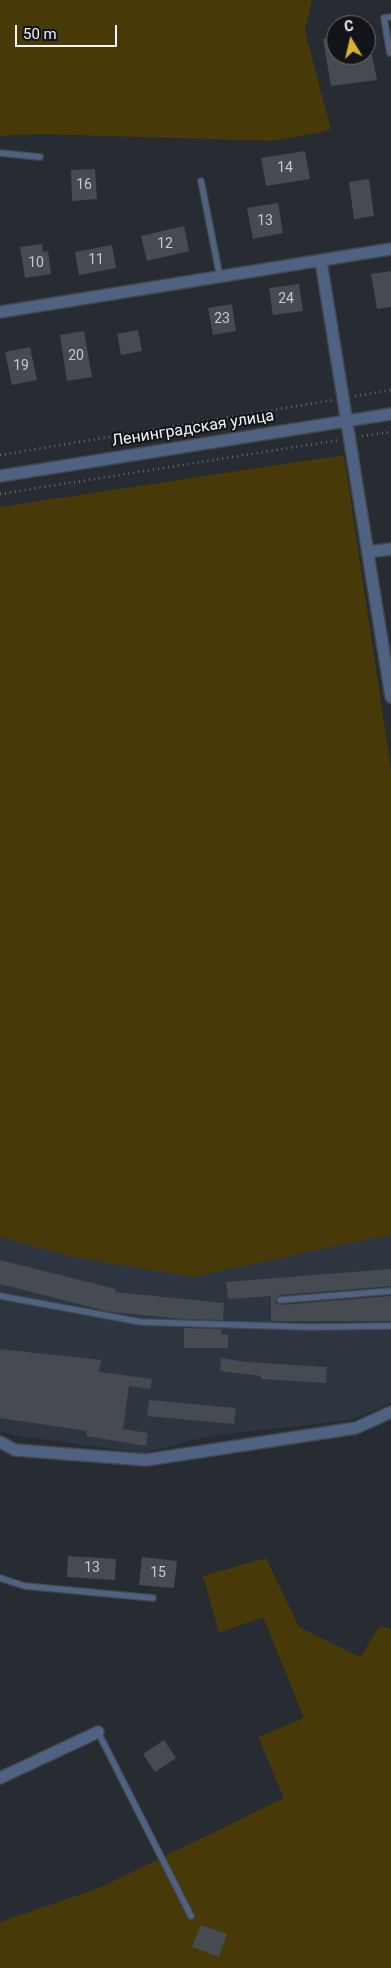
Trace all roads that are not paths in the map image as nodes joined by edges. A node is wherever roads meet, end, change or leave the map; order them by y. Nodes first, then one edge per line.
1 (391, 17) edge
2 (391, 52) edge
3 (0, 153) edge
4 (40, 156) dead end
5 (201, 181) dead end
6 (391, 249) edge
7 (321, 261) junction
8 (220, 277) junction
9 (0, 312) edge
10 (391, 414) edge
11 (347, 421) junction
12 (0, 476) edge
13 (391, 549) edge
14 (368, 552) junction
15 (391, 697) edge
16 (391, 1291) edge
17 (0, 1296) edge
18 (280, 1300) dead end
19 (391, 1326) edge
20 (391, 1412) edge
21 (0, 1442) edge
22 (0, 1578) edge
23 (153, 1598) dead end
24 (98, 1732) joint
25 (0, 1778) edge
26 (191, 1916) dead end

1 - 2 lane
3 - 4 lane
5 - 8 lane
6 - 7 street
7 - 8 street
7 - 11 street
8 - 9 street
10 - 11 street, Ленинградская улица
11 - 12 street, Ленинградская улица
11 - 14 street
13 - 14 street
14 - 15 street
16 - 18 lane
17 - 19 lane
20 - 21 street
22 - 23 lane
24 - 25 street
24 - 26 lane

